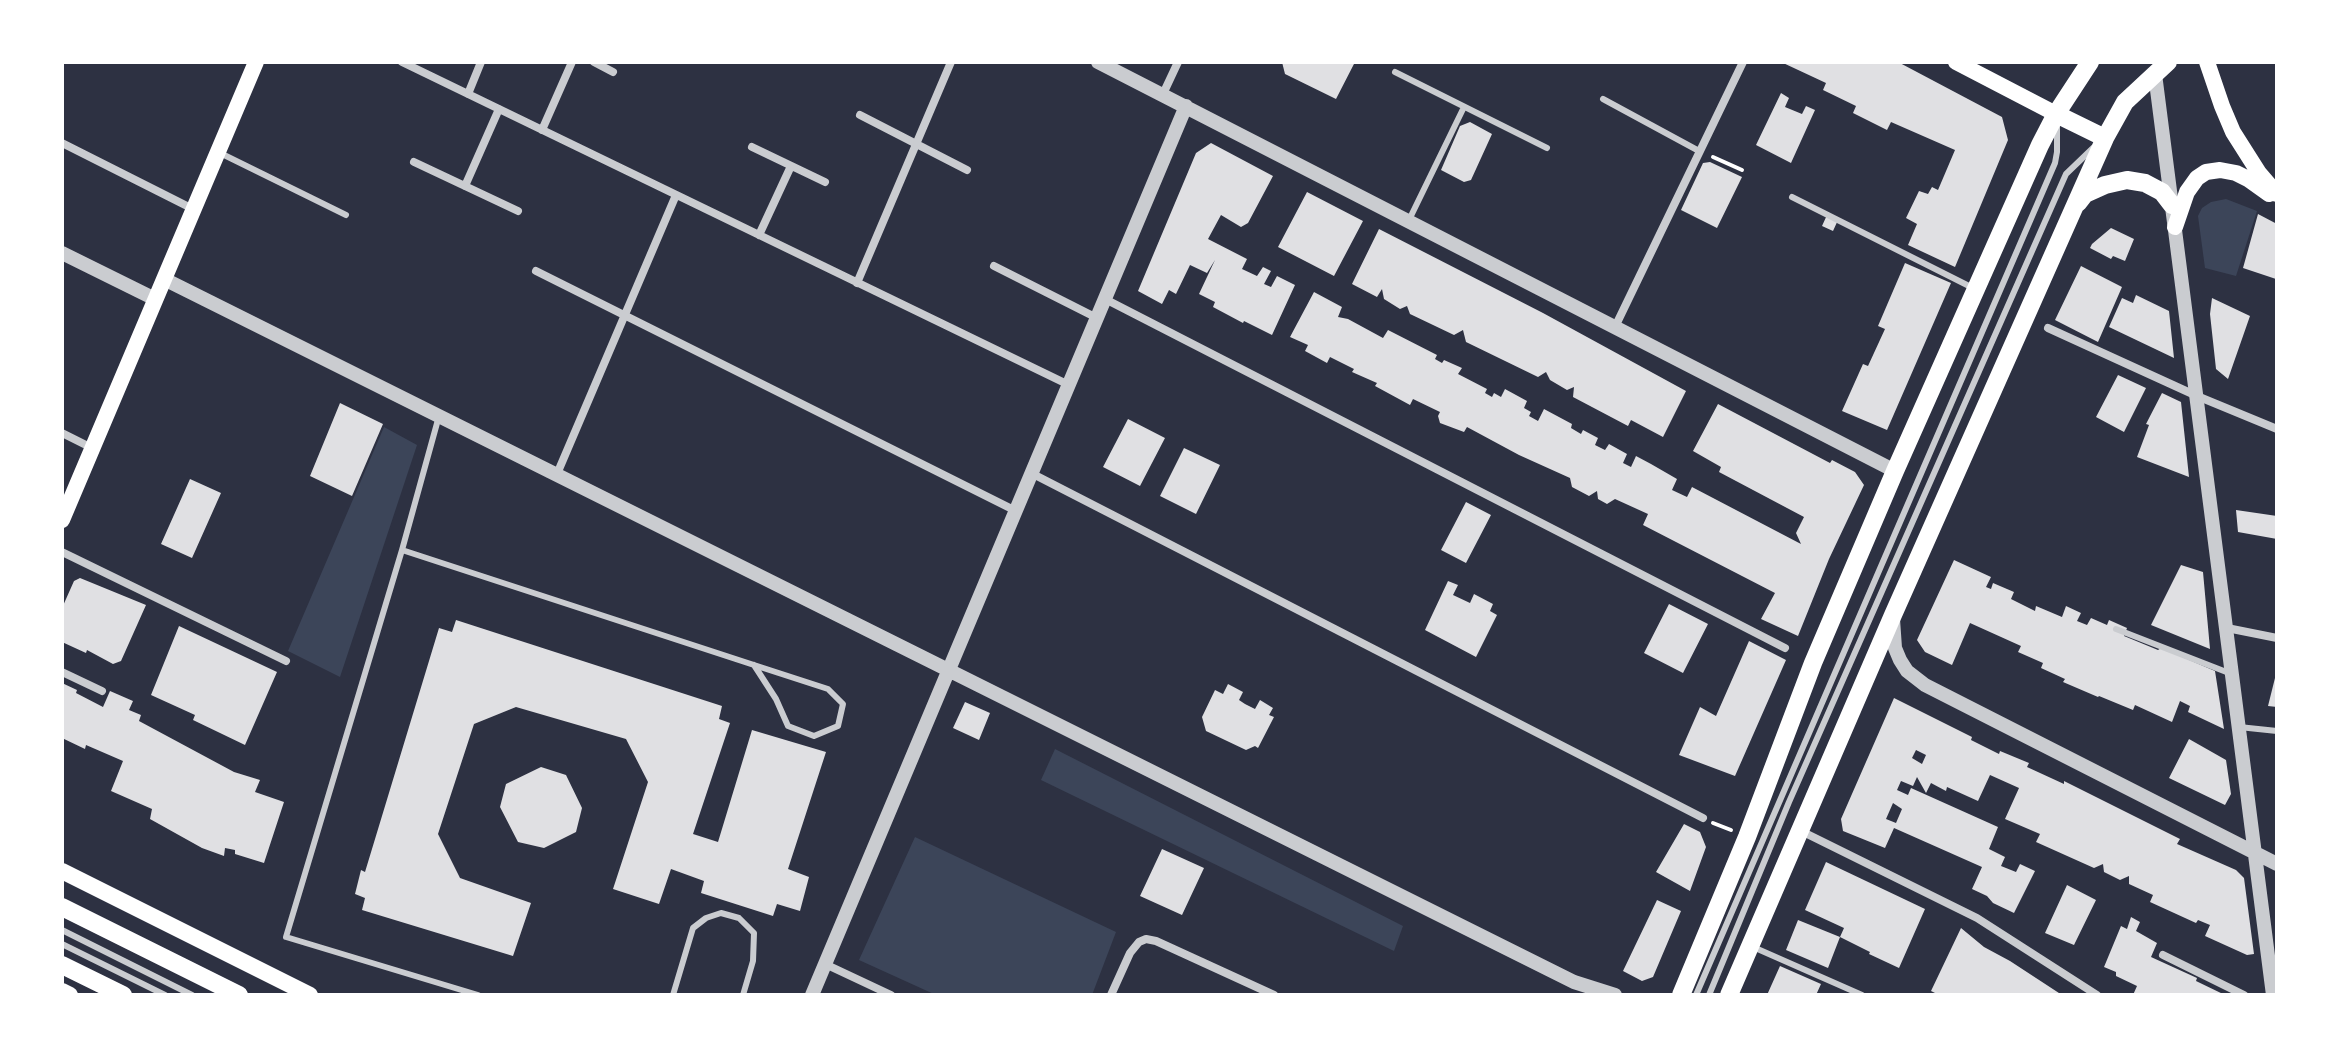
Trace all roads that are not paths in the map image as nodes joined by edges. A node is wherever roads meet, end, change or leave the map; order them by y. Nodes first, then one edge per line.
1 (256, 62) edge
2 (402, 62) edge
3 (481, 62) edge
4 (572, 62) edge
5 (594, 62) edge
6 (951, 62) edge
7 (1178, 62) edge
8 (1743, 62) edge
9 (1956, 62) edge
10 (2090, 62) edge
11 (2207, 62) edge
12 (1104, 63) edge
13 (2158, 66) edge
14 (613, 72) dead end
15 (1395, 72) dead end
16 (468, 94) junction
17 (1163, 94) junction
18 (1603, 99) dead end
19 (1186, 106) junction
20 (1464, 107) junction
21 (499, 109) junction
22 (2056, 114) junction
23 (860, 115) dead end
24 (542, 130) junction
25 (2105, 138) junction
26 (62, 143) edge
27 (916, 144) junction
28 (752, 147) dead end
29 (1547, 148) dead end
30 (1699, 151) junction
31 (218, 152) junction
32 (414, 162) dead end
33 (791, 166) junction
34 (967, 170) dead end
35 (825, 182) dead end
36 (465, 186) junction
37 (2277, 194) edge
38 (676, 195) junction
39 (1792, 197) dead end
40 (2277, 200) edge
41 (2172, 205) junction
42 (194, 210) junction
43 (518, 211) dead end
44 (2072, 212) junction
45 (346, 215) dead end
46 (1409, 220) junction
47 (2175, 227) junction
48 (759, 235) junction
49 (62, 253) edge
50 (994, 266) dead end
51 (536, 271) dead end
52 (857, 283) junction
53 (159, 290) junction
54 (1976, 290) junction
55 (1105, 299) junction
56 (625, 316) junction
57 (1097, 318) junction
58 (1615, 327) junction
59 (2048, 328) dead end
60 (1069, 385) junction
61 (2197, 396) junction
62 (439, 416) junction
63 (2277, 429) edge
64 (62, 433) edge
65 (92, 448) junction
66 (1895, 471) junction
67 (1031, 473) junction
68 (557, 474) junction
69 (1016, 511) junction
70 (62, 520) edge
71 (402, 550) junction
72 (62, 552) edge
73 (1893, 615) junction
74 (2227, 628) junction
75 (2116, 629) dead end
76 (2277, 638) edge
77 (1785, 648) dead end
78 (286, 661) dead end
79 (754, 665) junction
80 (949, 669) junction
81 (62, 672) edge
82 (2232, 675) junction
83 (102, 691) dead end
84 (2239, 727) junction
85 (2277, 731) edge
86 (1703, 818) road end
87 (1799, 830) junction
88 (2255, 853) junction
89 (2277, 864) edge
90 (62, 871) edge
91 (62, 907) edge
92 (62, 930) edge
93 (62, 944) edge
94 (1750, 946) junction
95 (2163, 955) dead end
96 (825, 964) junction
97 (62, 965) edge
98 (62, 991) edge
99 (70, 995) edge
100 (123, 995) edge
101 (165, 995) edge
102 (192, 995) edge
103 (239, 995) edge
104 (310, 995) edge
105 (478, 995) edge
106 (673, 995) edge
107 (743, 995) edge
108 (812, 995) edge
109 (891, 995) edge
110 (1111, 995) edge
111 (1274, 995) edge
112 (1615, 995) edge
113 (1681, 995) edge
114 (1696, 995) edge
115 (1709, 995) edge
116 (1729, 995) edge
117 (1862, 995) edge
118 (2097, 995) edge
119 (2244, 995) edge
120 (2273, 995) edge

1 - 31 main road
2 - 16 street
3 - 16 street
4 - 24 street
5 - 14 street
6 - 27 street
7 - 17 street
8 - 30 street
9 - 22 main road
10 - 22 main road
11 - 37 main road
12 - 17 street
13 - 25 main road
13 - 41 street
15 - 20 lane
16 - 21 street
17 - 19 street
18 - 30 lane
19 - 46 street
19 - 55 street
20 - 29 lane
20 - 46 lane
21 - 24 street
21 - 36 street
22 - 25 main road
22 - 54 main road
22 - 114 lane
23 - 27 street
24 - 38 street
25 - 44 main road
25 - 115 lane
26 - 42 street
27 - 34 street
27 - 52 street
28 - 33 street
30 - 58 street
31 - 42 main road
31 - 45 lane
32 - 36 street
33 - 35 street
33 - 48 street
36 - 43 street
38 - 48 street
38 - 56 street
39 - 54 lane
40 - 47 main road
41 - 44 main road
41 - 47 street
42 - 53 main road
44 - 73 main road
46 - 58 street
47 - 61 street
48 - 52 street
49 - 53 street
50 - 57 street
51 - 56 street
52 - 60 street
53 - 62 street
53 - 65 main road
54 - 66 main road
55 - 57 street
55 - 77 street
56 - 68 street
56 - 69 street
57 - 60 street
58 - 66 street
59 - 61 street
60 - 67 street
61 - 63 street
61 - 74 street
62 - 68 street
62 - 71 lane
64 - 65 street
65 - 70 main road
66 - 113 main road
67 - 69 street
67 - 86 street
68 - 80 street
69 - 80 street
71 - 79 lane
71 - 105 lane
72 - 78 street
73 - 87 main road
73 - 88 street
74 - 76 street
74 - 82 street
75 - 82 lane
79 - 79 lane
80 - 96 street
80 - 112 street
81 - 83 street
82 - 84 street
84 - 85 lane
84 - 88 street
87 - 94 main road
87 - 118 street
88 - 89 street
88 - 120 street
90 - 104 main road
91 - 103 main road
92 - 102 lane
93 - 101 lane
94 - 116 main road
94 - 117 lane
95 - 119 street
96 - 108 street
96 - 109 street
97 - 100 main road
98 - 99 main road
106 - 107 lane
110 - 111 street

